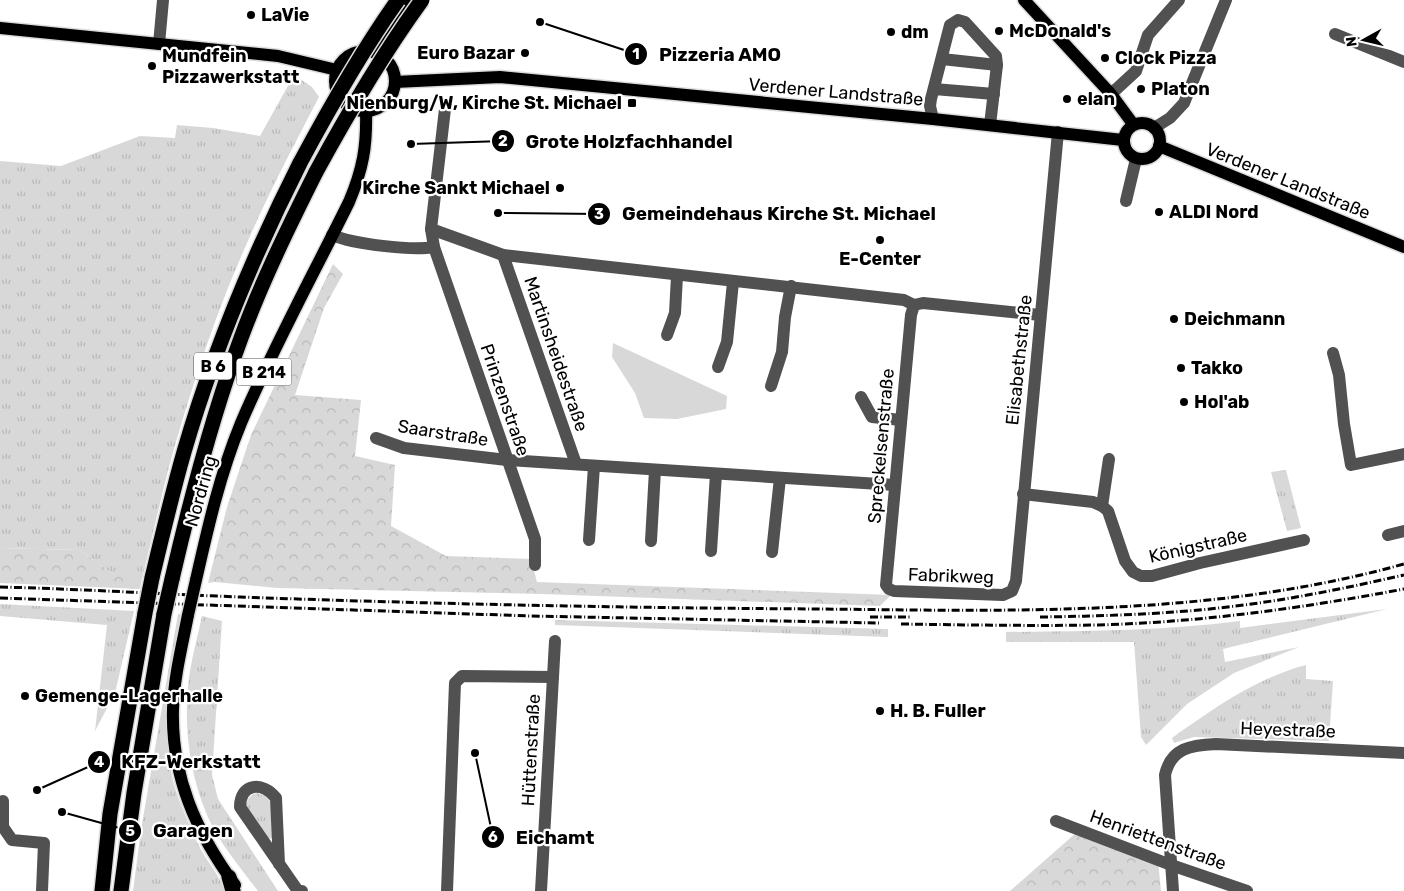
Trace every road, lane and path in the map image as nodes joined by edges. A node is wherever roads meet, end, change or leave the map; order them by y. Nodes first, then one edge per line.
1 (163, 0) edge
2 (398, 0) edge
3 (410, 0) edge
4 (422, 0) edge
5 (1024, 0) edge
6 (1180, 0) edge
7 (1226, 0) edge
8 (0, 28) edge
9 (1335, 34) dead end
10 (159, 44) junction
11 (375, 52) junction
12 (942, 60) junction
13 (1404, 62) edge
14 (997, 64) junction
15 (337, 70) junction
16 (395, 82) junction
17 (934, 89) junction
18 (994, 94) junction
19 (1111, 94) junction
20 (445, 109) dead end
21 (366, 111) junction
22 (933, 119) junction
23 (1133, 124) junction
24 (990, 125) junction
25 (1154, 128) junction
26 (1058, 132) junction
27 (1123, 140) junction
28 (1159, 146) junction
29 (1136, 159) junction
30 (1126, 201) dead end
31 (431, 229) junction
32 (332, 235) junction
33 (434, 248) junction
34 (1404, 248) edge
35 (504, 255) junction
36 (678, 276) junction
37 (733, 282) junction
38 (791, 286) junction
39 (914, 305) junction
40 (1040, 315) junction
41 (667, 335) dead end
42 (1333, 354) dead end
43 (718, 367) dead end
44 (771, 386) dead end
45 (861, 397) dead end
46 (901, 420) junction
47 (376, 438) dead end
48 (1404, 454) edge
49 (1109, 459) dead end
50 (507, 460) junction
51 (576, 464) junction
52 (594, 466) junction
53 (655, 470) junction
54 (716, 474) junction
55 (780, 478) junction
56 (895, 485) junction
57 (1023, 494) junction
58 (1102, 506) junction
59 (1404, 531) edge
60 (1388, 535) dead end
61 (589, 540) dead end
62 (1304, 540) dead end
63 (651, 541) dead end
64 (710, 550) dead end
65 (772, 552) dead end
66 (535, 565) dead end
67 (888, 590) joint
68 (1012, 591) joint
69 (555, 641) dead end
70 (553, 677) junction
71 (1404, 753) edge
72 (3, 802) dead end
73 (1056, 821) dead end
74 (129, 833) junction
75 (280, 864) junction
76 (1171, 865) junction
77 (231, 884) edge
78 (42, 891) edge
79 (102, 891) edge
80 (121, 891) edge
81 (129, 891) edge
82 (240, 891) edge
83 (302, 891) edge
84 (447, 891) edge
85 (541, 891) edge
86 (1172, 891) edge
87 (1247, 891) edge

1 - 10 street
2 - 79 highway, B 6, bridge
3 - 11 main road
4 - 74 highway, B 6, bridge
5 - 19 main road
6 - 19 street
7 - 25 street
8 - 10 main road
9 - 13 street
10 - 15 main road
11 - 15 main road
11 - 16 main road
12 - 14 street
12 - 14 street
12 - 17 street
14 - 18 street
15 - 21 main road
16 - 21 main road
16 - 22 main road, Verdener Landstraße
17 - 18 street
17 - 22 street
18 - 24 street
19 - 23 main road
20 - 31 street, Prinzenstraße
21 - 32 main road, Nordring / B 214
22 - 24 main road, Verdener Landstraße
23 - 25 main road
23 - 27 main road
24 - 26 main road, Verdener Landstraße
25 - 28 main road
26 - 27 main road, Verdener Landstraße
26 - 40 street, Elisabethstraße
27 - 29 main road
28 - 29 main road
28 - 34 main road, Verdener Landstraße
29 - 30 street
31 - 33 street, Prinzenstraße
31 - 35 street, Martinsheidestraße
32 - 33 street
32 - 77 main road, Nordring / B 214, bridge
33 - 50 street, Prinzenstraße
35 - 36 street, Martinsheidestraße
35 - 51 street, Martinsheidestraße
36 - 37 street, Martinsheidestraße
36 - 41 street
37 - 38 street, Martinsheidestraße
37 - 43 street
38 - 39 street, Martinsheidestraße
38 - 44 street
39 - 40 street, Martinsheidestraße
39 - 46 street, Spreckelsenstraße
40 - 57 street, Elisabethstraße
42 - 48 street
45 - 46 street
46 - 56 street, Spreckelsenstraße
47 - 50 street, Saarstraße
49 - 58 street
50 - 51 street, Saarstraße
50 - 66 street, Prinzenstraße
51 - 52 street, Saarstraße
52 - 53 street, Saarstraße
52 - 61 street
53 - 54 street, Saarstraße
53 - 63 street
54 - 55 street, Saarstraße
54 - 64 street
55 - 56 street, Saarstraße
55 - 65 street
56 - 67 street, Spreckelsenstraße
57 - 58 street
57 - 68 street, Elisabethstraße
58 - 62 street, Königstraße
59 - 60 street
67 - 68 street, Fabrikweg
69 - 70 street, Hüttenstraße
70 - 84 street
70 - 85 street, Hüttenstraße
71 - 76 street, Heyestraße
72 - 78 street
73 - 76 street, Henriettenstraße
74 - 80 highway, B 6
74 - 81 highway, B 6
75 - 75 street
75 - 83 street
76 - 86 street
76 - 87 street, Henriettenstraße
77 - 82 main road, Nordring / B 214

